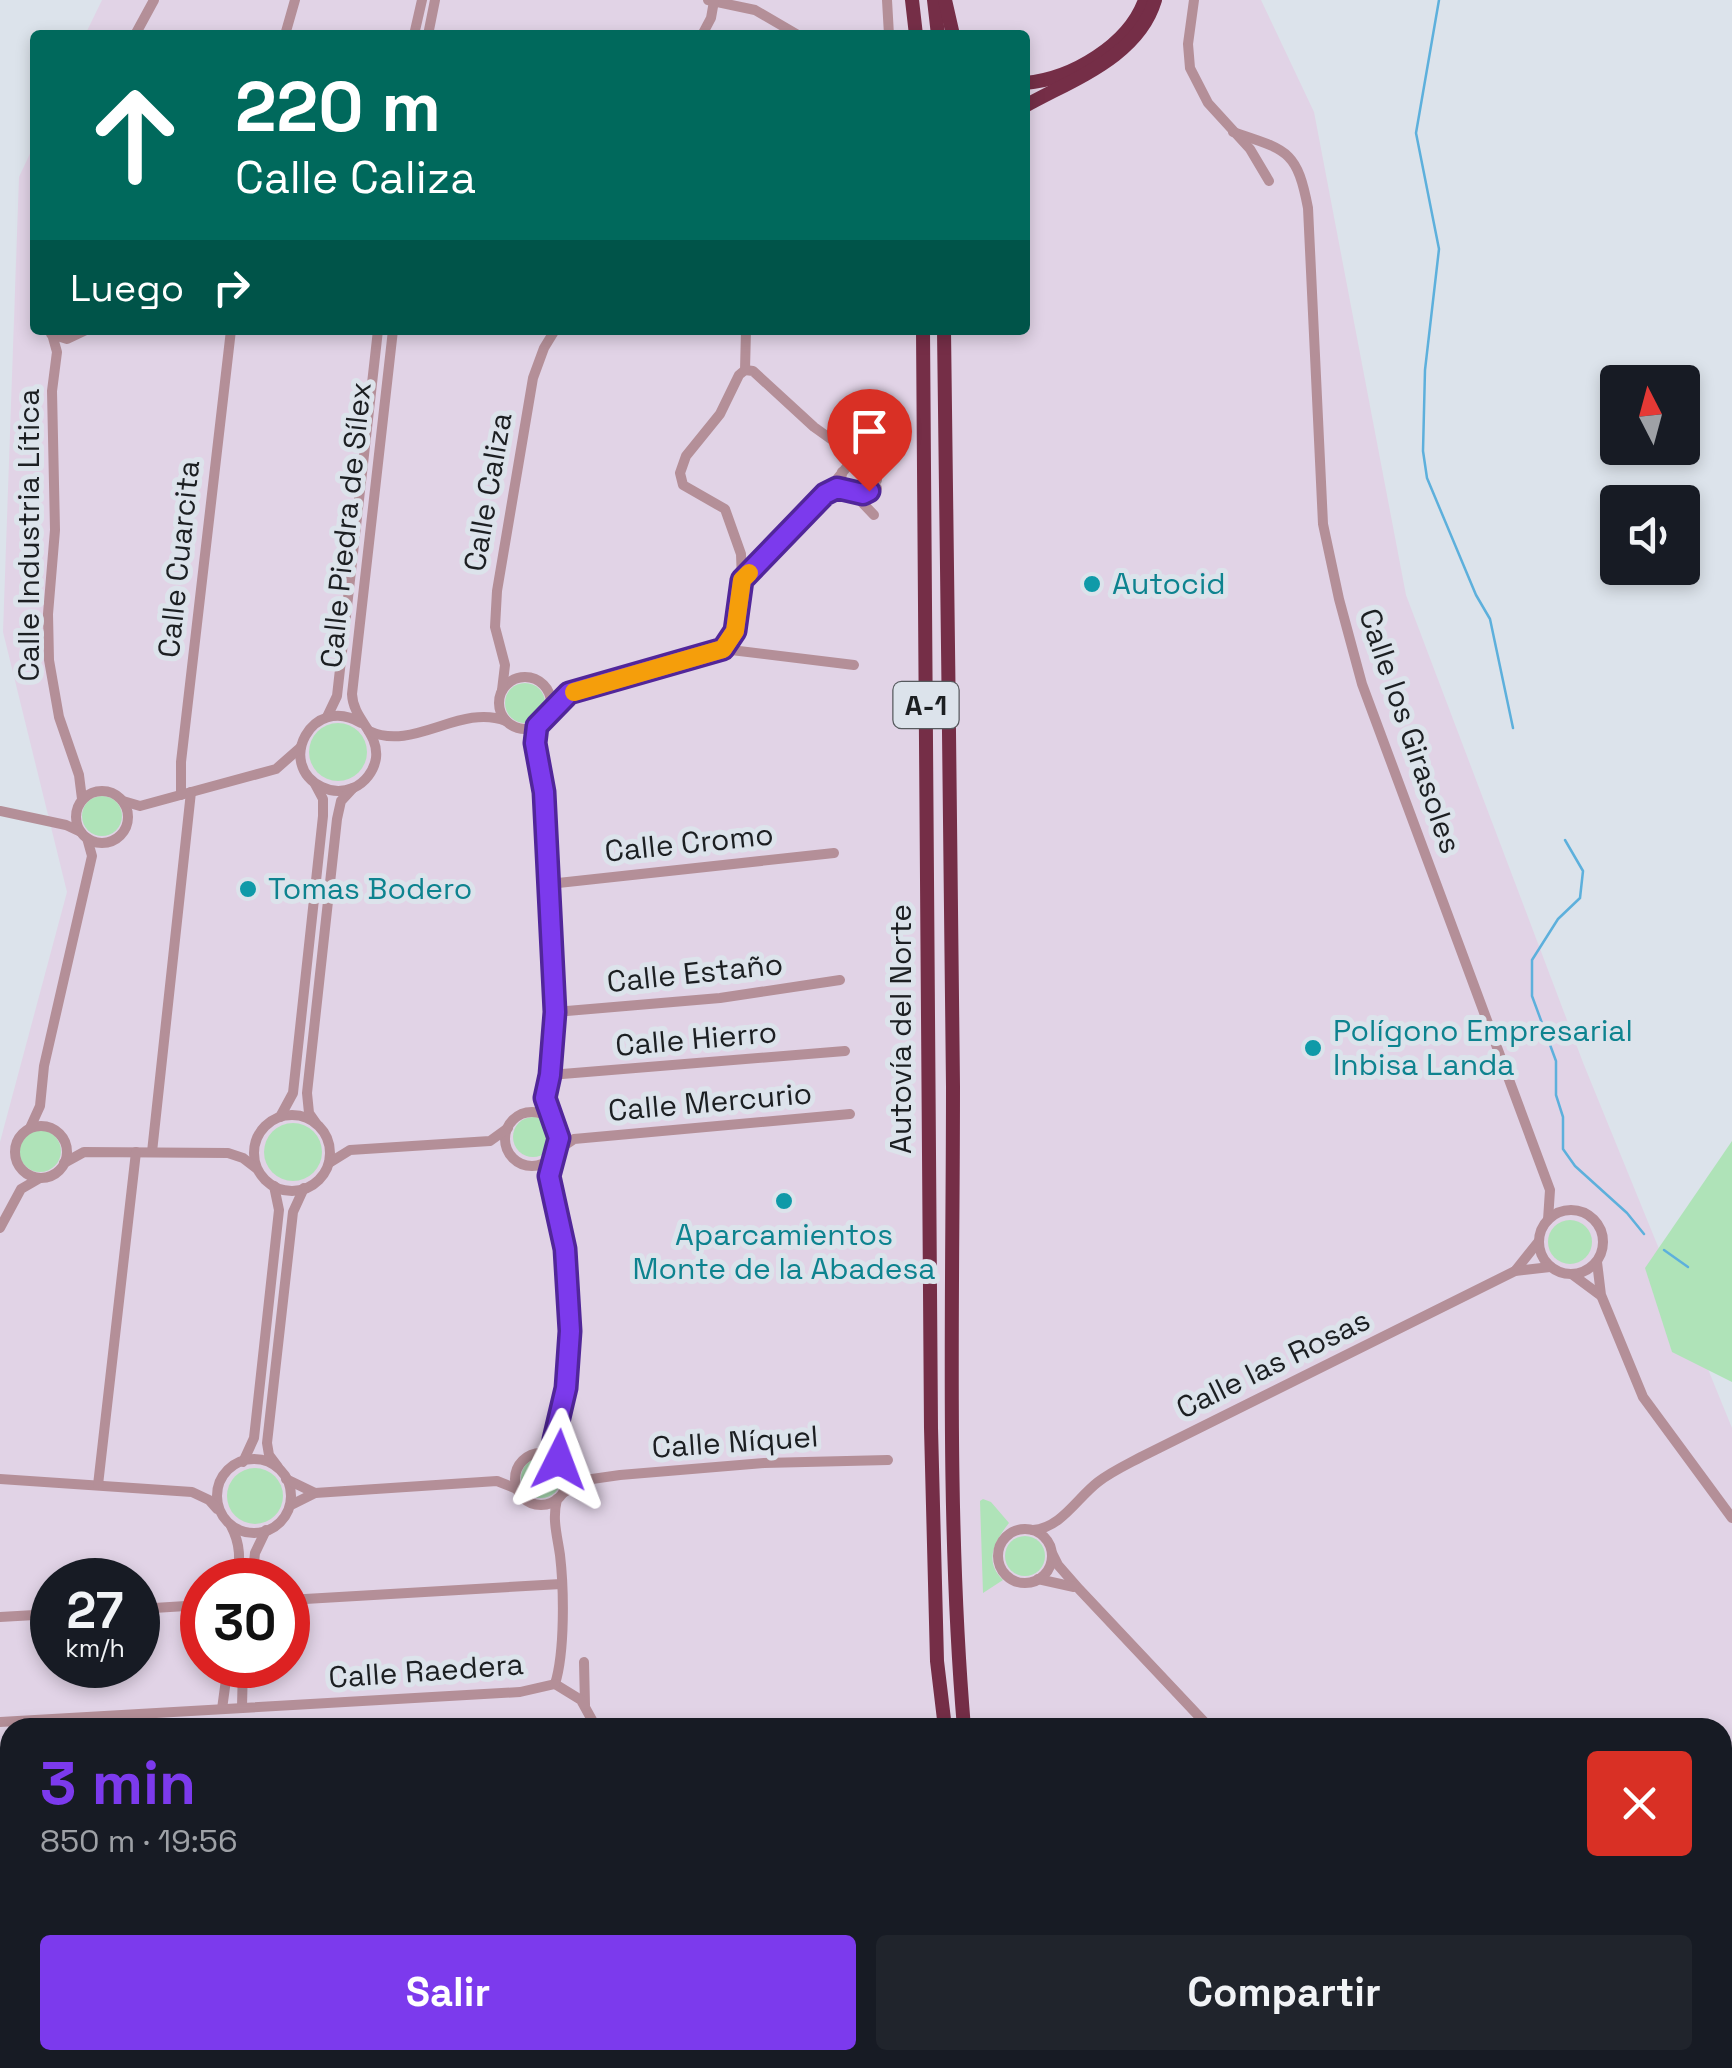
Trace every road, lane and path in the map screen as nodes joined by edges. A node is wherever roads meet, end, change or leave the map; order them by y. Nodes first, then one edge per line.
1 (154, 0) edge
2 (295, 0) edge
3 (422, 0) edge
4 (436, 0) edge
5 (887, 0) edge
6 (912, 0) edge
7 (934, 0) edge
8 (945, 0) edge
9 (1145, 0) edge
10 (1155, 0) edge
11 (1194, 0) edge
12 (711, 1) edge
13 (138, 30) edge
14 (287, 30) edge
15 (415, 30) edge
16 (429, 30) edge
17 (705, 30) edge
18 (790, 30) edge
19 (889, 30) edge
20 (915, 30) edge
21 (937, 30) edge
22 (952, 30) edge
23 (1030, 82) edge
24 (1030, 103) edge
25 (1233, 132) junction
26 (1269, 180) dead end
27 (50, 335) edge
28 (61, 335) edge
29 (78, 335) edge
30 (230, 335) edge
31 (377, 335) edge
32 (392, 335) edge
33 (553, 335) edge
34 (746, 335) edge
35 (924, 335) edge
36 (944, 335) edge
37 (73, 338) junction
38 (57, 352) junction
39 (744, 370) junction
40 (884, 421) dead end
41 (858, 459) junction
42 (844, 469) junction
43 (850, 491) junction
44 (825, 494) junction
45 (874, 515) dead end
46 (741, 554) junction
47 (764, 558) junction
48 (742, 580) junction
49 (723, 649) junction
50 (505, 665) junction
51 (854, 665) dead end
52 (526, 676) junction
53 (546, 687) junction
54 (569, 693) junction
55 (501, 694) junction
56 (550, 710) junction
57 (483, 715) junction
58 (327, 717) junction
59 (507, 722) junction
60 (537, 726) junction
61 (365, 727) junction
62 (520, 728) junction
63 (391, 739) junction
64 (535, 743) junction
65 (301, 747) junction
66 (376, 758) junction
67 (276, 770) junction
68 (80, 775) junction
69 (311, 779) junction
70 (353, 788) junction
71 (106, 791) junction
72 (186, 794) junction
73 (82, 799) junction
74 (123, 801) junction
75 (140, 806) junction
76 (0, 811) edge
77 (76, 813) junction
78 (45, 820) junction
79 (128, 820) junction
80 (84, 835) junction
81 (108, 842) junction
82 (834, 853) dead end
83 (92, 856) junction
84 (549, 884) junction
85 (840, 980) dead end
86 (555, 1012) junction
87 (845, 1051) dead end
88 (550, 1075) junction
89 (545, 1098) junction
90 (40, 1106) junction
91 (526, 1113) junction
92 (850, 1114) dead end
93 (280, 1117) junction
94 (553, 1122) junction
95 (316, 1123) junction
96 (30, 1128) junction
97 (51, 1128) junction
98 (508, 1128) junction
99 (326, 1135) junction
100 (574, 1139) junction
101 (64, 1140) junction
102 (490, 1141) junction
103 (256, 1142) junction
104 (350, 1150) junction
105 (508, 1151) junction
106 (84, 1152) junction
107 (136, 1152) junction
108 (152, 1152) junction
109 (228, 1153) junction
110 (554, 1154) junction
111 (64, 1163) junction
112 (328, 1164) junction
113 (528, 1166) junction
114 (20, 1168) junction
115 (259, 1170) junction
116 (549, 1176) junction
117 (41, 1178) junction
118 (274, 1186) junction
119 (304, 1188) junction
120 (21, 1189) junction
121 (1550, 1190) junction
122 (1574, 1210) junction
123 (1548, 1220) junction
124 (0, 1228) edge
125 (1539, 1241) junction
126 (1597, 1262) junction
127 (1550, 1267) junction
128 (1515, 1272) junction
129 (1573, 1275) junction
130 (1601, 1295) junction
131 (554, 1439) junction
132 (534, 1454) junction
133 (888, 1460) dead end
134 (561, 1461) junction
135 (243, 1462) junction
136 (278, 1467) junction
137 (517, 1469) junction
138 (0, 1479) edge
139 (222, 1479) junction
140 (286, 1479) junction
141 (585, 1480) junction
142 (497, 1481) junction
143 (98, 1485) junction
144 (517, 1490) junction
145 (192, 1492) junction
146 (315, 1493) junction
147 (560, 1496) junction
148 (536, 1504) junction
149 (291, 1505) junction
150 (221, 1514) junction
151 (1064, 1515) junction
152 (552, 1518) junction
153 (1732, 1518) edge
154 (231, 1525) junction
155 (266, 1530) junction
156 (1032, 1530) junction
157 (1052, 1551) junction
158 (240, 1558) edge
159 (254, 1558) edge
160 (1038, 1579) junction
161 (561, 1584) junction
162 (1079, 1589) junction
163 (310, 1599) edge
164 (30, 1615) edge
165 (0, 1617) edge
166 (937, 1661) junction
167 (584, 1662) dead end
168 (555, 1684) junction
169 (225, 1688) edge
170 (242, 1688) edge
171 (585, 1705) junction
172 (242, 1707) junction
173 (222, 1708) junction
174 (63, 1718) edge
175 (591, 1718) edge
176 (937, 1718) edge
177 (944, 1718) edge
178 (963, 1718) edge
179 (1201, 1718) edge

1 - 13 street
2 - 14 street
3 - 15 street
4 - 16 street
5 - 19 street
6 - 20 highway
7 - 21 highway
8 - 22 highway
9 - 23 highway
10 - 24 highway
11 - 25 street
12 - 17 street
12 - 18 street
25 - 26 street
25 - 121 street, Calle los Girasoles
27 - 38 street, Calle Industria Lítica
28 - 37 street
29 - 37 street, Calle Industria Lítica
30 - 72 street, Calle Cuarcita
31 - 58 street, Calle Piedra de Sílex
32 - 61 street, Calle Piedra de Sílex
33 - 50 street, Calle Caliza
34 - 39 street
35 - 166 highway, Autovía del Norte / A-1
36 - 178 highway, Autovía del Norte / A-1
37 - 38 street, Calle Industria Lítica
38 - 68 street, Calle Industria Lítica
39 - 41 street
39 - 46 street
40 - 41 street
41 - 42 street
41 - 43 street
42 - 43 street
42 - 44 street
43 - 44 street
43 - 45 street
44 - 47 street
46 - 47 street
46 - 48 street
47 - 48 street
48 - 49 street
49 - 51 street
49 - 54 street
50 - 52 street
50 - 55 street, Calle Caliza
52 - 53 street
52 - 55 street
53 - 54 street
53 - 56 street
54 - 56 street
55 - 57 street
55 - 59 street
56 - 60 street
57 - 59 street
57 - 63 street
58 - 61 street
58 - 65 street
59 - 62 street
60 - 62 street
60 - 64 street
61 - 63 street
61 - 66 street
62 - 64 street
63 - 66 street
64 - 84 street
65 - 67 street
65 - 69 street
66 - 70 street
67 - 69 street
67 - 72 street
68 - 71 street
68 - 73 street, Calle Industria Lítica
69 - 70 street
69 - 93 street
70 - 95 street
71 - 73 street
71 - 74 street
72 - 75 street
72 - 108 street, Calle Cuarcita
73 - 77 street
74 - 75 street
74 - 79 street
75 - 79 street
76 - 78 street
77 - 78 street
77 - 80 street
78 - 80 street
79 - 81 street
80 - 81 street
80 - 83 street
81 - 83 street
82 - 84 street, Calle Cromo
83 - 90 street
84 - 86 street
85 - 86 street, Calle Estaño
86 - 88 street
87 - 88 street, Calle Hierro
88 - 89 street
89 - 91 street
89 - 94 street
90 - 96 street
90 - 97 street
91 - 94 street
91 - 98 street
92 - 100 street, Calle Mercurio
93 - 95 street
93 - 103 street
94 - 100 street, Calle Mercurio
94 - 110 street
95 - 99 street
96 - 97 street
96 - 114 street
97 - 101 street
98 - 102 street
98 - 105 street
99 - 104 street
99 - 112 street
100 - 110 street, Calle Mercurio
101 - 106 street
101 - 111 street
102 - 104 street
102 - 105 street
103 - 109 street
103 - 115 street
104 - 112 street
105 - 113 street
106 - 107 street
106 - 111 street
107 - 108 street
107 - 143 street
108 - 109 street
109 - 115 street
110 - 113 street
110 - 116 street
111 - 117 street
112 - 119 street
113 - 116 street
114 - 117 street
114 - 120 street
115 - 118 street
116 - 131 street
117 - 120 street
118 - 119 street
118 - 135 street
119 - 136 street
120 - 124 street
121 - 122 street, Calle los Girasoles
121 - 123 street, Calle los Girasoles
122 - 123 street
122 - 126 street
123 - 125 street
125 - 127 street
125 - 128 street, Calle las Rosas
126 - 129 street
126 - 130 street
127 - 128 street, Calle las Rosas
127 - 129 street
128 - 151 street, Calle las Rosas
129 - 130 street
130 - 153 street
131 - 132 street
131 - 134 street
132 - 134 street
132 - 137 street
133 - 141 street, Calle Níquel
134 - 141 street
134 - 147 street
135 - 136 street
135 - 139 street
136 - 140 street
137 - 142 street
137 - 144 street
138 - 143 street
139 - 145 street
139 - 150 street
140 - 146 street
140 - 149 street
141 - 147 street, Calle Níquel
142 - 144 street
142 - 146 street
143 - 145 street
144 - 148 street
145 - 150 street
146 - 149 street
147 - 148 street
147 - 152 street
148 - 152 street
149 - 155 street
150 - 154 street
151 - 156 street, Calle las Rosas
151 - 157 street, Calle las Rosas
152 - 161 street
154 - 155 street
154 - 158 street
155 - 159 street
156 - 157 street
156 - 160 street
157 - 160 street
157 - 162 street
160 - 162 street
161 - 163 street
161 - 168 street
162 - 179 street
164 - 165 street
166 - 176 highway
166 - 177 highway, Autovía del Norte / A-1
167 - 171 street
168 - 171 street
168 - 172 street, Calle Raedera
169 - 173 street
170 - 172 street
171 - 175 street
172 - 173 street, Calle Raedera
173 - 174 street, Calle Raedera

